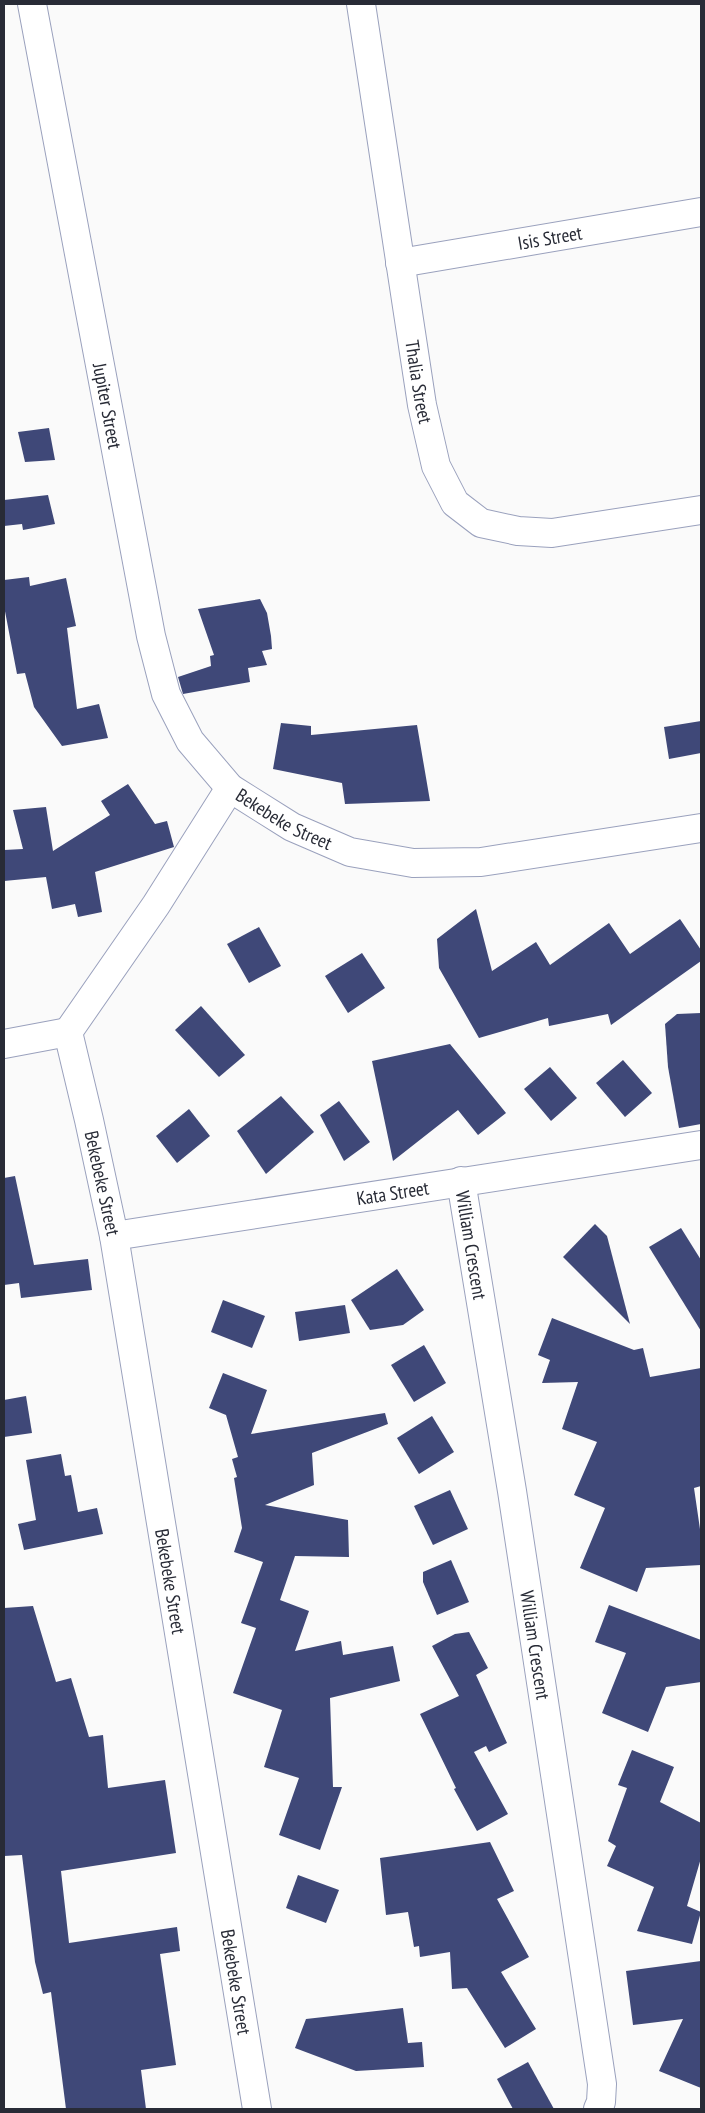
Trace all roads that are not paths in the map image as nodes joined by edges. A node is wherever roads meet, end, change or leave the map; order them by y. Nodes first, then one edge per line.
1 (32, 4) edge
2 (361, 4) edge
3 (701, 212) edge
4 (400, 263) junction
5 (701, 510) edge
6 (230, 788) junction
7 (701, 828) edge
8 (68, 1032) junction
9 (4, 1044) edge
10 (701, 1145) edge
11 (461, 1181) junction
12 (114, 1236) junction
13 (257, 2109) edge
14 (598, 2109) edge

1 - 6 street, Jupiter Street
2 - 4 street, Thalia Street
3 - 4 street, Isis Street
4 - 5 street, Thalia Street
6 - 7 street, Bekebeke Street
6 - 8 street, Bekebeke Street
8 - 9 street
8 - 12 street, Bekebeke Street
10 - 11 street, Kata Street
11 - 12 street, Kata Street
11 - 14 street, William Crescent
12 - 13 street, Bekebeke Street

